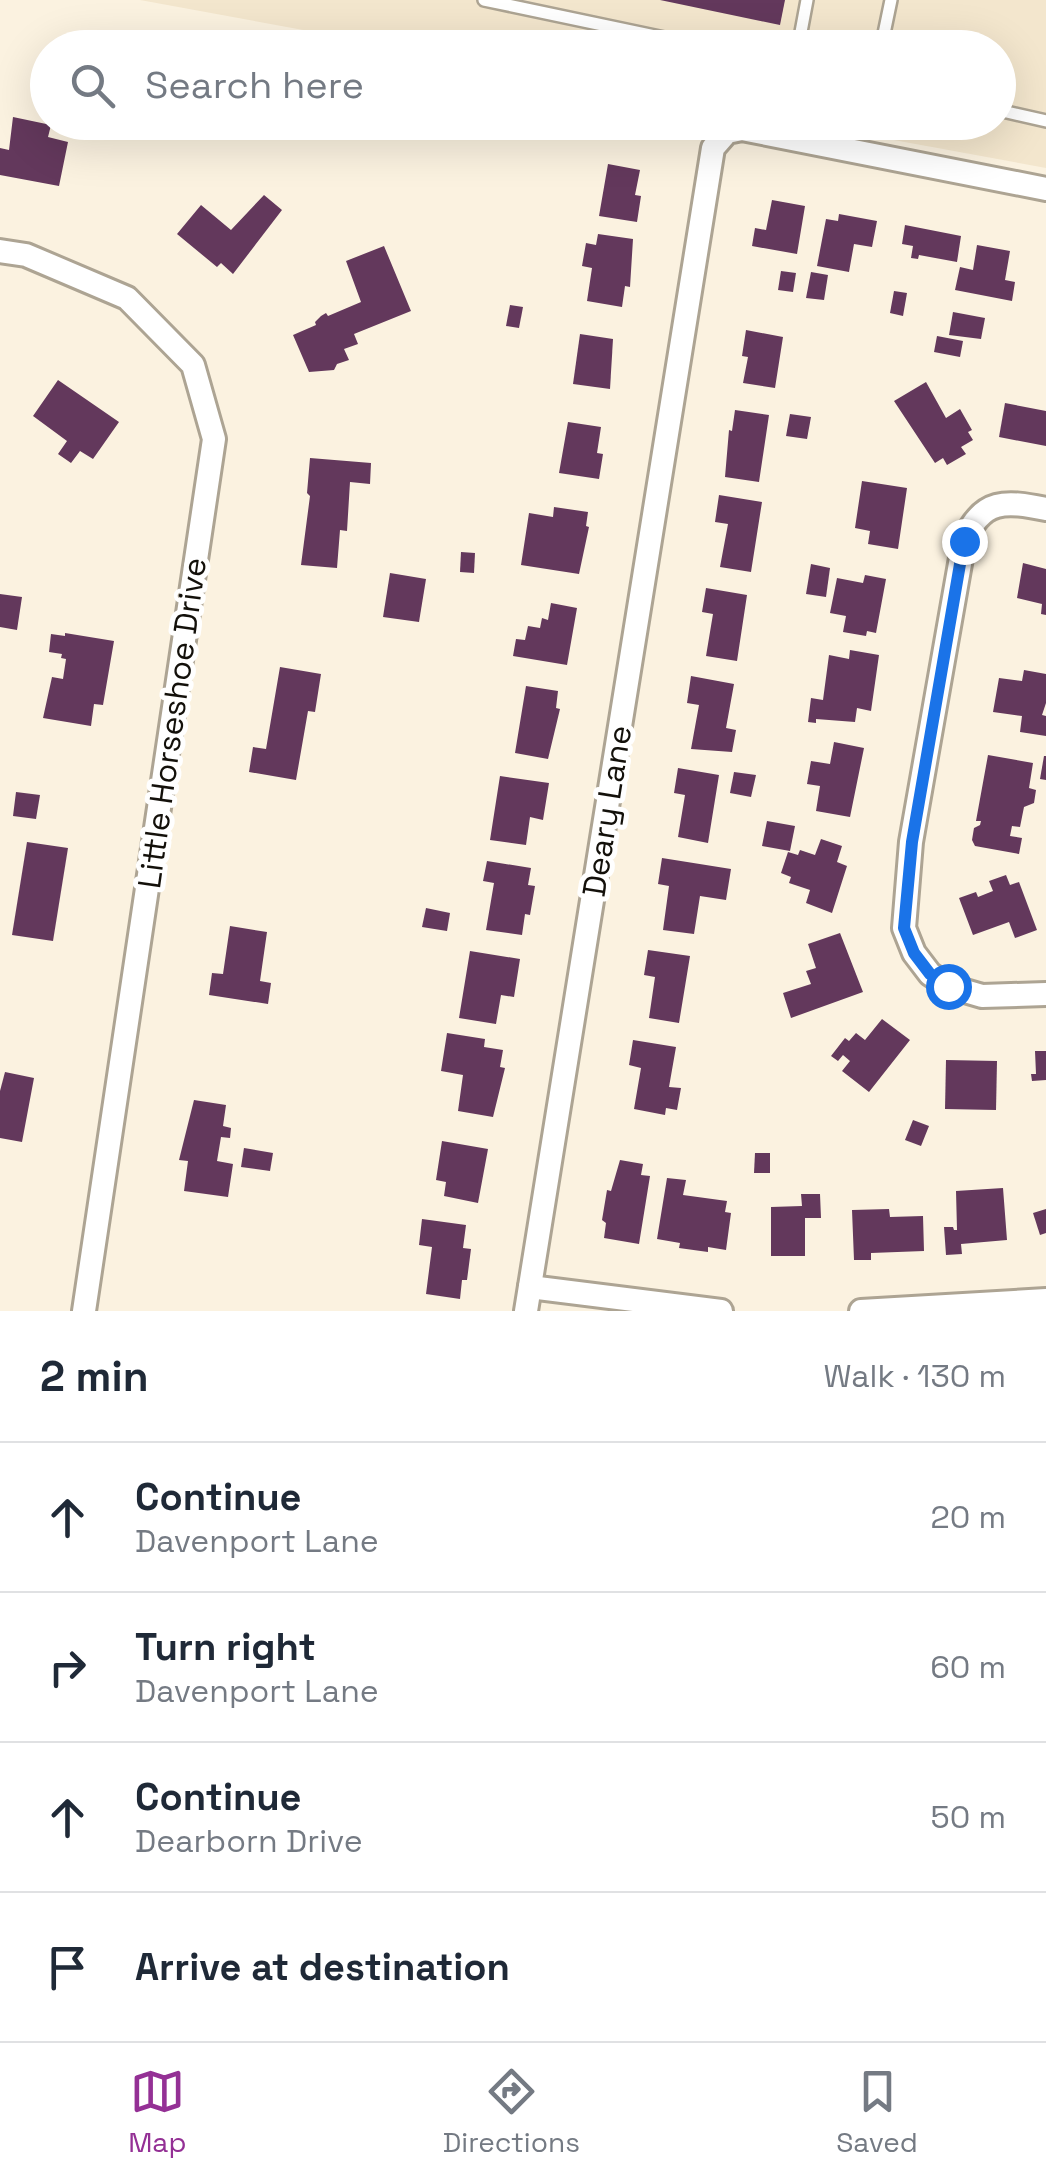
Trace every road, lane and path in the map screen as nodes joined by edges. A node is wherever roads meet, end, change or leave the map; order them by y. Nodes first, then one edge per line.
1 (484, 0) edge
2 (807, 0) edge
3 (890, 0) edge
4 (626, 30) edge
5 (801, 30) edge
6 (885, 30) edge
7 (1016, 114) edge
8 (1046, 121) edge
9 (720, 140) edge
10 (798, 140) edge
11 (1046, 189) edge
12 (0, 251) edge
13 (1046, 509) edge
14 (1046, 994) edge
15 (530, 1287) junction
16 (1046, 1300) edge
17 (84, 1311) edge
18 (526, 1311) edge
19 (721, 1311) edge
20 (861, 1311) edge

1 - 4 lane
2 - 5 lane
3 - 6 lane
7 - 8 lane
9 - 15 street, Deary Lane
10 - 11 street, Deary Lane
12 - 17 street, Little Horseshoe Drive
13 - 14 street
15 - 18 street, Deary Lane
15 - 19 street
16 - 20 street

